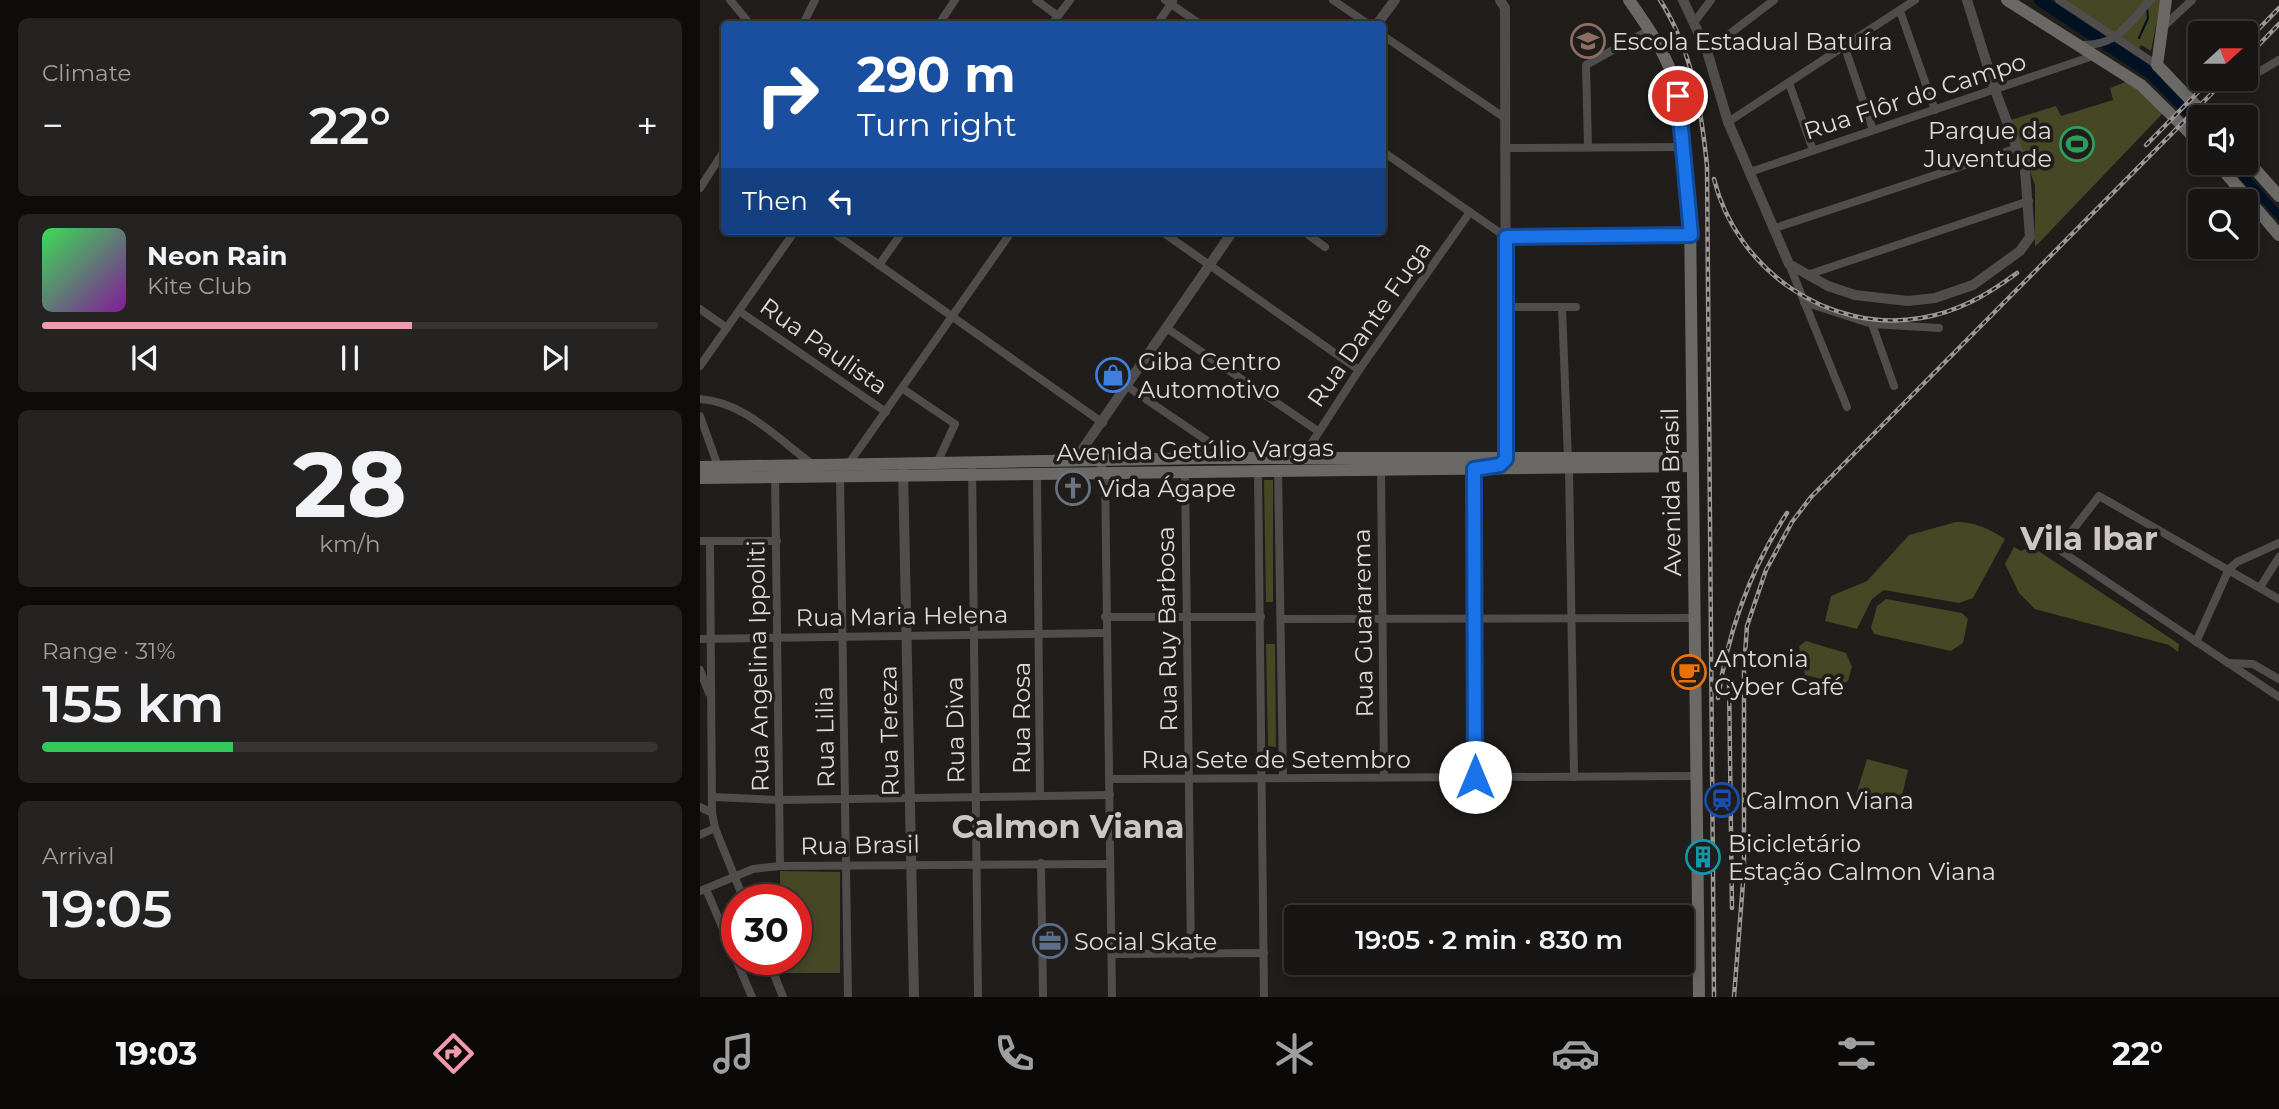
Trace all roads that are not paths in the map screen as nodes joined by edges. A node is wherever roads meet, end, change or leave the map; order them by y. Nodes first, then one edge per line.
1 (730, 0) edge
2 (815, 0) edge
3 (955, 0) edge
4 (1036, 0) edge
5 (1070, 0) edge
6 (1333, 0) edge
7 (1395, 0) edge
8 (1500, 0) edge
9 (1629, 0) edge
10 (1683, 0) edge
11 (1711, 0) edge
12 (1774, 0) edge
13 (1915, 0) edge
14 (1966, 0) edge
15 (2007, 0) edge
16 (2059, 0) edge
17 (2151, 0) edge
18 (2166, 0) edge
19 (1170, 1) edge
20 (2188, 2) edge
21 (1900, 11) junction
22 (1058, 16) junction
23 (748, 21) edge
24 (804, 21) edge
25 (941, 21) edge
26 (1054, 21) edge
27 (1159, 21) edge
28 (1196, 21) edge
29 (1364, 21) edge
30 (1379, 21) edge
31 (1695, 21) junction
32 (2162, 28) junction
33 (1649, 30) junction
34 (1386, 38) edge
35 (2113, 39) junction
36 (1844, 48) junction
37 (1707, 51) junction
38 (2096, 51) junction
39 (2279, 60) edge
40 (2157, 65) junction
41 (2258, 72) edge
42 (1789, 83) junction
43 (1995, 90) junction
44 (2195, 105) edge
45 (1935, 110) junction
46 (1505, 118) junction
47 (1728, 122) junction
48 (1874, 130) junction
49 (2188, 130) edge
50 (1588, 147) junction
51 (1685, 147) junction
52 (1505, 148) junction
53 (2017, 148) junction
54 (1813, 150) junction
55 (1386, 154) edge
56 (721, 156) edge
57 (1750, 173) junction
58 (2258, 173) edge
59 (2227, 175) edge
60 (700, 188) edge
61 (2279, 196) edge
62 (2029, 201) junction
63 (1470, 212) junction
64 (1775, 228) junction
65 (792, 235) edge
66 (837, 235) edge
67 (900, 235) edge
68 (1009, 235) edge
69 (1167, 235) edge
70 (1230, 235) edge
71 (1308, 235) edge
72 (1691, 235) junction
73 (2279, 235) edge
74 (1506, 237) junction
75 (1325, 247) dead end
76 (1789, 264) junction
77 (879, 265) junction
78 (1210, 265) junction
79 (1807, 275) junction
80 (1804, 302) junction
81 (1507, 307) junction
82 (1576, 307) dead end
83 (1562, 308) junction
84 (700, 309) edge
85 (739, 311) junction
86 (953, 316) junction
87 (1872, 324) junction
88 (727, 328) junction
89 (1939, 328) dead end
90 (1168, 330) junction
91 (700, 366) edge
92 (1359, 370) junction
93 (1894, 386) dead end
94 (1128, 387) junction
95 (902, 389) junction
96 (700, 399) edge
97 (1847, 407) dead end
98 (886, 412) junction
99 (700, 416) edge
100 (1103, 423) junction
101 (1318, 431) junction
102 (1090, 440) junction
103 (1233, 458) junction
104 (1506, 459) junction
105 (1075, 460) junction
106 (1097, 460) junction
107 (1691, 462) junction
108 (937, 463) junction
109 (1278, 464) junction
110 (1298, 464) junction
111 (1569, 464) junction
112 (814, 465) junction
113 (849, 465) junction
114 (1258, 465) junction
115 (700, 467) edge
116 (972, 468) junction
117 (903, 469) junction
118 (1381, 469) junction
119 (1474, 469) junction
120 (1185, 470) junction
121 (719, 472) junction
122 (775, 472) junction
123 (1037, 472) junction
124 (1105, 472) junction
125 (840, 476) junction
126 (700, 478) edge
127 (776, 541) junction
128 (705, 542) edge
129 (2279, 543) edge
130 (2279, 557) edge
131 (2230, 569) junction
132 (2261, 586) junction
133 (2279, 599) edge
134 (1475, 616) junction
135 (1573, 616) junction
136 (1105, 617) junction
137 (1261, 617) junction
138 (1185, 618) junction
139 (1382, 618) junction
140 (1694, 618) junction
141 (1282, 619) junction
142 (1105, 632) junction
143 (1041, 633) junction
144 (842, 635) junction
145 (973, 635) junction
146 (908, 636) junction
147 (777, 637) junction
148 (700, 639) edge
149 (711, 639) junction
150 (2196, 642) junction
151 (2228, 663) junction
152 (700, 670) edge
153 (2279, 679) edge
154 (2279, 697) edge
155 (711, 702) junction
156 (700, 708) edge
157 (1695, 776) junction
158 (1283, 777) junction
159 (1384, 777) junction
160 (1475, 777) junction
161 (1574, 777) junction
162 (1264, 778) junction
163 (1110, 779) junction
164 (1188, 780) junction
165 (1110, 794) junction
166 (1040, 796) junction
167 (713, 797) junction
168 (975, 798) junction
169 (845, 799) junction
170 (911, 799) junction
171 (779, 800) junction
172 (700, 807) edge
173 (712, 813) junction
174 (715, 828) junction
175 (700, 835) edge
176 (976, 863) junction
177 (1041, 863) junction
178 (846, 864) junction
179 (912, 864) junction
180 (1110, 864) junction
181 (780, 866) junction
182 (736, 878) junction
183 (738, 884) edge
184 (703, 890) edge
185 (1264, 953) junction
186 (1112, 954) junction
187 (1191, 955) junction
188 (774, 975) edge
189 (752, 997) edge
190 (783, 997) edge
191 (848, 997) edge
192 (914, 997) edge
193 (978, 997) edge
194 (1043, 997) edge
195 (1112, 997) edge
196 (1264, 997) edge
197 (1699, 997) edge

1 - 23 street
2 - 24 street
3 - 25 street
4 - 22 street
5 - 22 street
6 - 29 street
7 - 30 street
8 - 46 street
9 - 33 main road, Avenida Brasil
10 - 31 street
11 - 31 street
12 - 37 street
13 - 21 street
14 - 43 street
15 - 38 main road
16 - 35 street
17 - 35 street
18 - 32 main road
19 - 27 street
19 - 28 street
20 - 32 street
21 - 36 street
21 - 45 street
22 - 26 street
31 - 37 street
32 - 40 main road
33 - 50 street
33 - 51 main road, Avenida Brasil
34 - 46 street
35 - 38 street, Rua Flôr do Campo
35 - 40 street
36 - 42 street
36 - 48 street
37 - 47 street
38 - 43 street, Rua Flôr do Campo
38 - 49 main road
39 - 41 street
40 - 44 main road
42 - 47 street
42 - 54 street
43 - 45 street, Rua Flôr do Campo
43 - 53 street
45 - 48 street, Rua Flôr do Campo
46 - 52 street
47 - 57 street
48 - 54 street, Rua Flôr do Campo
50 - 51 street
50 - 52 street
51 - 72 main road, Avenida Brasil
52 - 74 street
53 - 62 street
53 - 64 street
54 - 57 street, Rua Flôr do Campo
55 - 63 street
56 - 60 street
57 - 64 street
58 - 61 main road
59 - 73 main road
62 - 79 street
62 - 79 street
63 - 74 street
63 - 92 street, Rua Dante Fuga
64 - 76 street
65 - 85 street
66 - 77 street
67 - 77 street
68 - 86 street
69 - 78 street
70 - 78 street
71 - 75 street
72 - 74 street
72 - 107 main road, Avenida Brasil
74 - 81 street
76 - 79 street
76 - 80 street
77 - 86 street
78 - 90 street
78 - 92 street
80 - 87 street
80 - 97 street
81 - 83 street
81 - 104 street
82 - 83 street
83 - 111 street
84 - 88 street
85 - 88 street
85 - 98 street, Rua Paulista
86 - 95 street
86 - 100 street
87 - 89 street
87 - 93 street
88 - 91 street
90 - 94 street
90 - 101 street
92 - 101 street, Rua Dante Fuga
94 - 100 street
94 - 103 street
95 - 98 street
95 - 108 street
96 - 112 street
98 - 113 street
99 - 121 street
100 - 102 street
101 - 110 street, Rua Dante Fuga
102 - 105 street
102 - 106 street
103 - 106 main road, Avenida Getúlio Vargas
103 - 114 main road, Avenida Getúlio Vargas
104 - 110 main road, Avenida Getúlio Vargas
104 - 111 main road, Avenida Getúlio Vargas
104 - 119 main road
105 - 106 main road, Avenida Getúlio Vargas
105 - 116 main road, Avenida Getúlio Vargas
106 - 124 street
107 - 111 main road, Avenida Getúlio Vargas
107 - 140 main road, Avenida Brasil
108 - 116 main road, Avenida Getúlio Vargas
108 - 117 main road, Avenida Getúlio Vargas
109 - 110 main road, Avenida Getúlio Vargas
109 - 114 main road, Avenida Getúlio Vargas
109 - 141 street
110 - 118 main road, Avenida Getúlio Vargas
111 - 119 main road, Avenida Getúlio Vargas
111 - 135 street
112 - 113 main road, Avenida Getúlio Vargas
112 - 122 main road, Avenida Getúlio Vargas
113 - 117 main road, Avenida Getúlio Vargas
113 - 125 street
114 - 120 main road, Avenida Getúlio Vargas
114 - 137 street
115 - 121 main road, Avenida Getúlio Vargas
116 - 117 main road, Avenida Getúlio Vargas
116 - 123 main road, Avenida Getúlio Vargas
116 - 145 street, Rua Diva
117 - 125 main road, Avenida Getúlio Vargas
117 - 146 street, Rua Tereza
118 - 119 main road, Avenida Getúlio Vargas
118 - 139 street, Rua Guararema
119 - 134 street
120 - 124 main road, Avenida Getúlio Vargas
120 - 138 street, Rua Ruy Barbosa
121 - 122 main road, Avenida Getúlio Vargas
121 - 126 main road, Avenida Getúlio Vargas
122 - 125 main road, Avenida Getúlio Vargas
122 - 127 street, Rua Angelina Ippoliti
123 - 124 main road, Avenida Getúlio Vargas
123 - 143 street, Rua Rosa
124 - 136 street
125 - 144 street, Rua Lilia
127 - 128 street
127 - 147 street, Rua Angelina Ippoliti
128 - 149 street
129 - 131 street
130 - 132 street
131 - 132 street
131 - 150 street
131 - 150 street
132 - 133 street
134 - 135 street
134 - 139 street
134 - 160 street
135 - 140 street
135 - 161 street
136 - 138 street
136 - 142 street
137 - 138 street
137 - 162 street
138 - 164 street, Rua Ruy Barbosa
139 - 141 street
139 - 159 street, Rua Guararema
140 - 157 main road, Avenida Brasil
141 - 158 street
142 - 143 street, Rua Maria Helena
142 - 163 street
143 - 145 street, Rua Maria Helena
143 - 166 street, Rua Rosa
144 - 146 street, Rua Maria Helena
144 - 147 street, Rua Maria Helena
144 - 169 street, Rua Lilia
145 - 146 street, Rua Maria Helena
145 - 168 street, Rua Diva
146 - 170 street, Rua Tereza
147 - 149 street, Rua Maria Helena
147 - 171 street, Rua Angelina Ippoliti
148 - 149 street, Rua Maria Helena
149 - 155 street
150 - 151 street
151 - 153 street
151 - 154 street
152 - 155 street
155 - 156 street
155 - 167 street
157 - 161 street, Rua Sete de Setembro
157 - 197 main road, Avenida Brasil
158 - 159 street, Rua Sete de Setembro
158 - 162 street, Rua Sete de Setembro
159 - 160 street, Rua Sete de Setembro
160 - 161 street, Rua Sete de Setembro
162 - 164 street, Rua Sete de Setembro
162 - 185 street
163 - 164 street, Rua Sete de Setembro
163 - 165 street
164 - 187 street, Rua Ruy Barbosa
165 - 166 street
165 - 180 street
166 - 168 street
167 - 171 street
167 - 173 street
168 - 170 street
168 - 176 street, Rua Diva
169 - 170 street
169 - 171 street
169 - 178 street, Rua Lilia
170 - 179 street, Rua Tereza
171 - 181 street, Rua Angelina Ippoliti
172 - 173 street
173 - 174 street
174 - 175 street
174 - 182 street
176 - 177 street, Rua Brasil
176 - 179 street, Rua Brasil
176 - 193 street, Rua Diva
177 - 180 street, Rua Brasil
177 - 194 street
178 - 179 street, Rua Brasil
178 - 181 street, Rua Brasil
178 - 191 street, Rua Lilia
179 - 192 street, Rua Tereza
180 - 186 street
181 - 182 street, Rua Brasil
182 - 183 street
182 - 184 street, Rua Brasil
184 - 189 street
185 - 187 street
185 - 196 street
186 - 187 street
186 - 195 street
188 - 190 street

